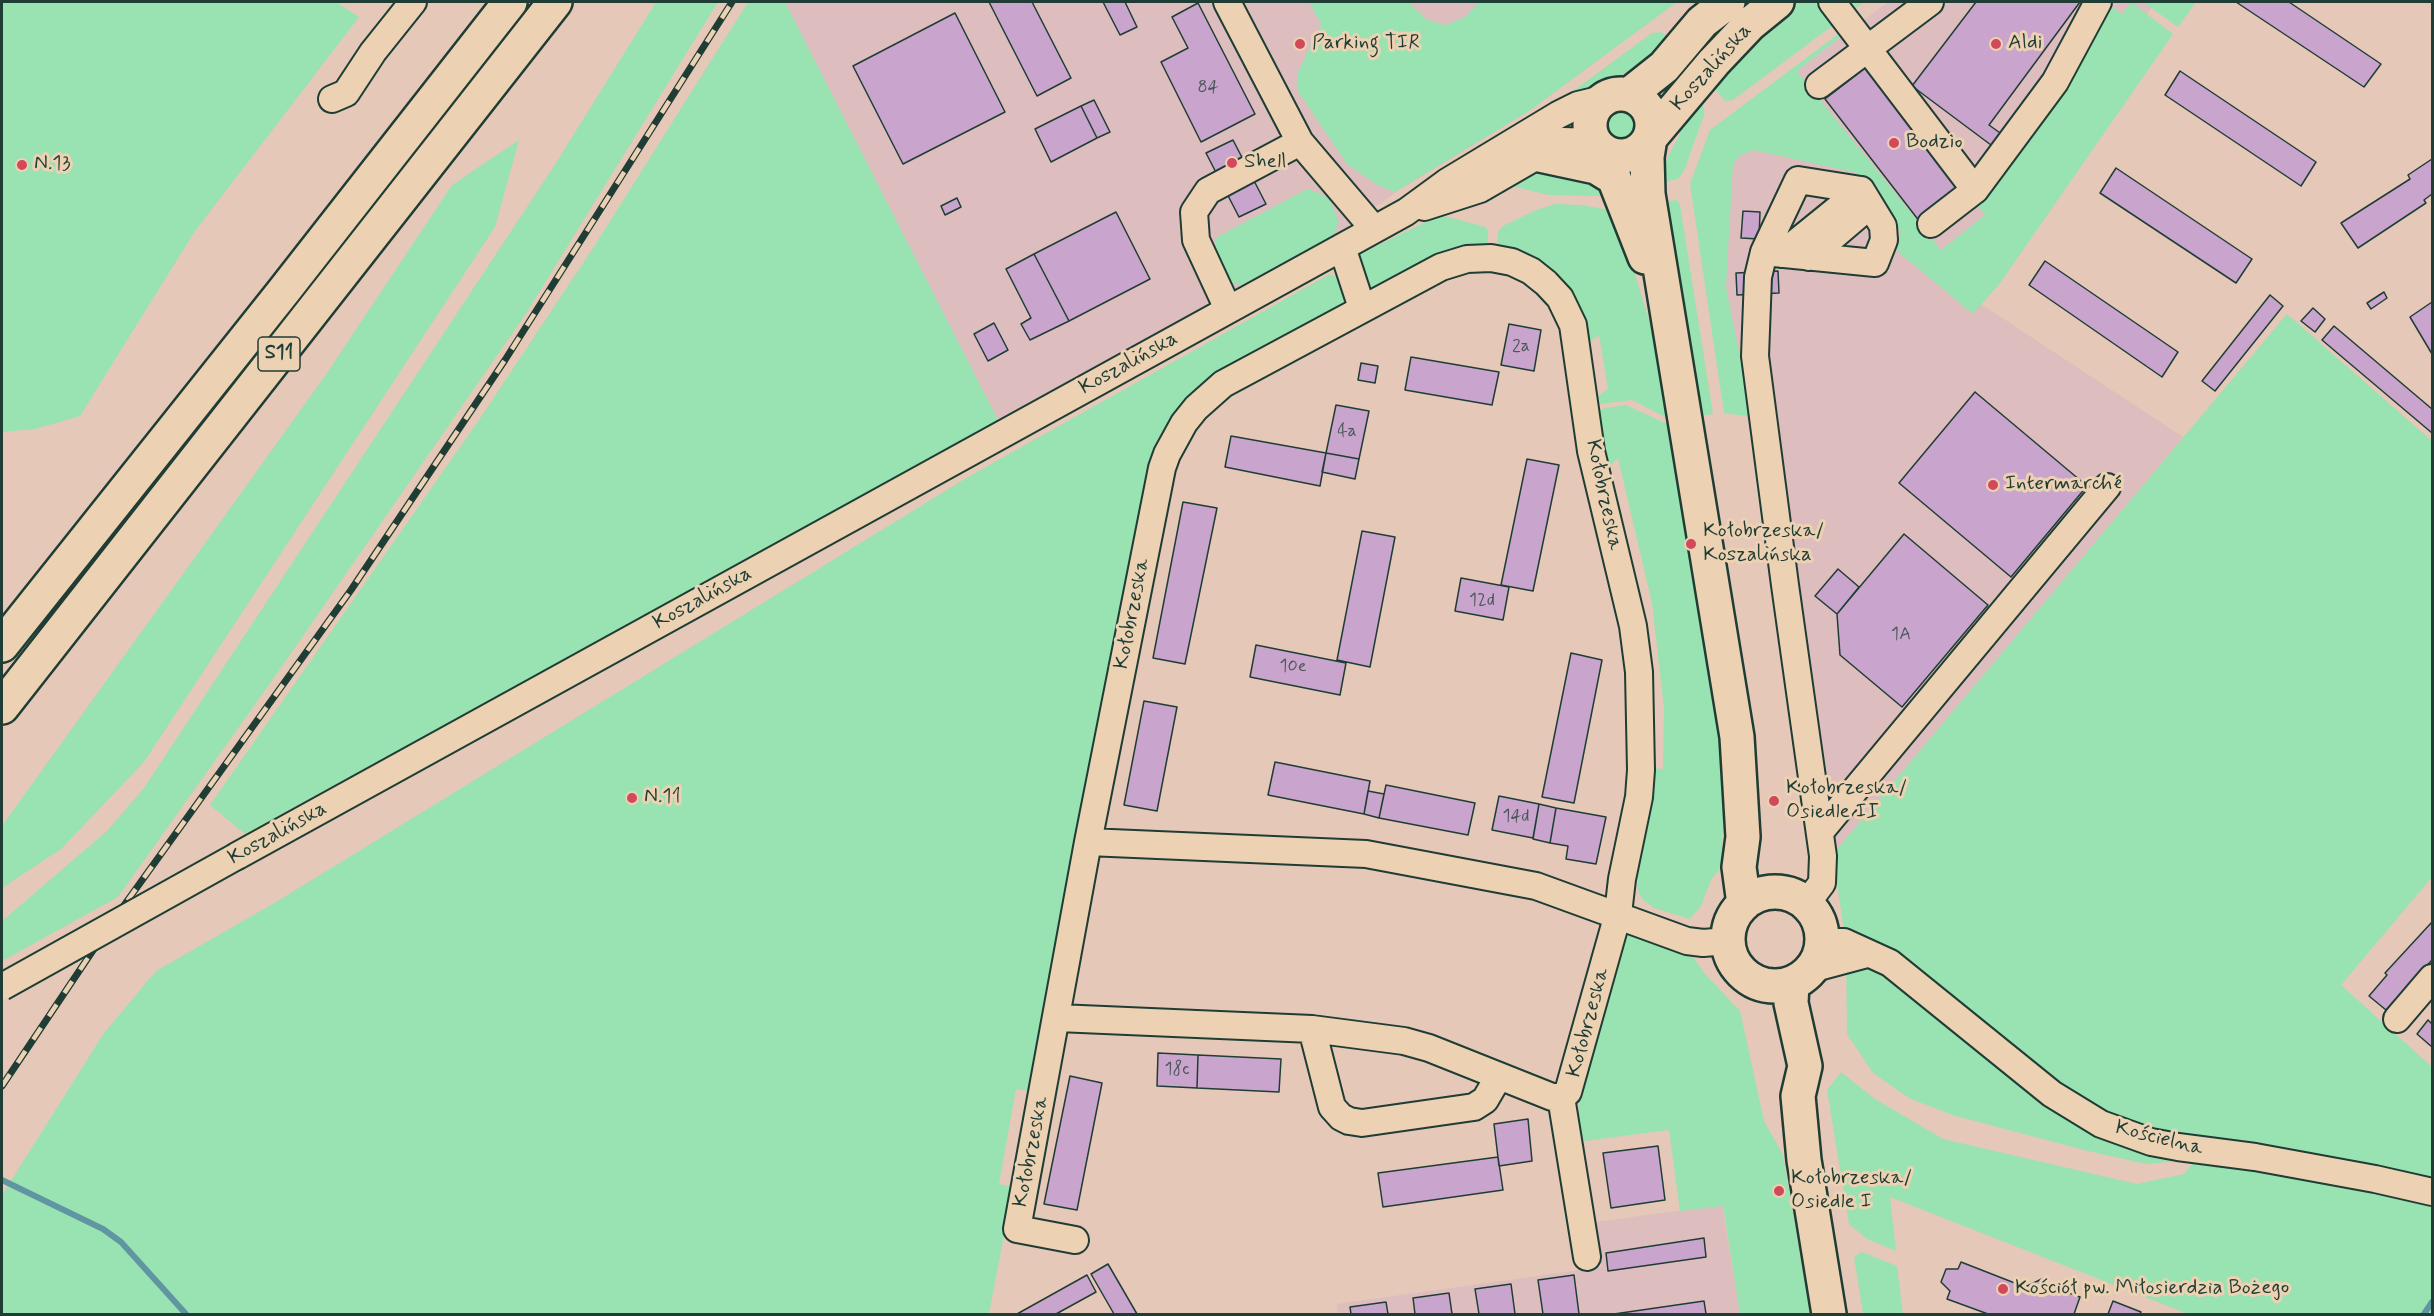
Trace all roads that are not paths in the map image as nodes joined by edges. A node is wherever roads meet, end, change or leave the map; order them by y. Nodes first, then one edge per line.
1 (413, 2) edge
2 (510, 2) edge
3 (555, 2) edge
4 (1227, 2) edge
5 (1728, 2) edge
6 (1777, 2) edge
7 (1832, 2) edge
8 (1930, 2) edge
9 (2098, 2) edge
10 (1868, 49) junction
11 (1819, 85) dead end
12 (1617, 97) junction
13 (332, 99) dead end
14 (1650, 138) junction
15 (1300, 142) junction
16 (1540, 155) joint
17 (1606, 158) junction
18 (1975, 190) junction
19 (1866, 198) junction
20 (1406, 212) junction
21 (1931, 224) dead end
22 (1374, 229) junction
23 (1342, 247) junction
24 (1773, 253) junction
25 (1809, 257) junction
26 (1362, 308) junction
27 (1228, 309) junction
28 (1672, 329) junction
29 (2107, 487) dead end
30 (2, 645) edge
31 (2, 707) edge
32 (1820, 832) junction
33 (1743, 837) junction
34 (1088, 842) junction
35 (1775, 892) junction
36 (1744, 904) junction
37 (1806, 904) junction
38 (1618, 914) junction
39 (1728, 941) junction
40 (1808, 964) junction
41 (1760, 984) junction
42 (2, 987) edge
43 (2428, 992) edge
44 (1058, 1018) junction
45 (2397, 1019) dead end
46 (1312, 1029) junction
47 (1499, 1076) junction
48 (1798, 1096) junction
49 (1562, 1097) junction
50 (2433, 1192) edge
51 (1075, 1240) dead end
52 (1587, 1257) dead end
53 (1829, 1314) edge

1 - 13 street
2 - 30 main road, S11
3 - 31 main road, S11
4 - 15 street
5 - 12 main road, Koszalińska
6 - 14 main road, Koszalińska
7 - 10 street
8 - 10 street
9 - 18 street
10 - 11 street
10 - 18 street
12 - 14 main road
12 - 17 main road
12 - 20 street, Koszalińska
14 - 17 main road
14 - 28 main road
15 - 22 street
15 - 27 street
16 - 17 main road
16 - 20 street, Koszalińska
17 - 28 main road
18 - 21 street
19 - 24 street
19 - 24 street
19 - 25 street
19 - 25 street
20 - 22 street, Koszalińska
22 - 23 street, Koszalińska
23 - 26 street
23 - 27 street, Koszalińska
24 - 25 street
24 - 32 street
26 - 34 street, Kołobrzeska
26 - 38 street, Kołobrzeska
27 - 42 street, Koszalińska, bridge
28 - 33 main road
29 - 32 street
32 - 37 street
33 - 35 main road
33 - 36 main road
34 - 38 street
34 - 44 street, Kołobrzeska
35 - 36 main road
35 - 37 main road
36 - 39 main road
37 - 40 main road
38 - 39 street
38 - 49 street, Kołobrzeska
39 - 41 main road
40 - 41 main road
40 - 48 main road
40 - 50 street, Kościelna
41 - 48 main road
43 - 45 street
44 - 46 street, Kołobrzeska
44 - 51 street, Kołobrzeska
46 - 47 street, Kołobrzeska
46 - 47 street
47 - 49 street, Kołobrzeska
48 - 53 main road
49 - 52 street

